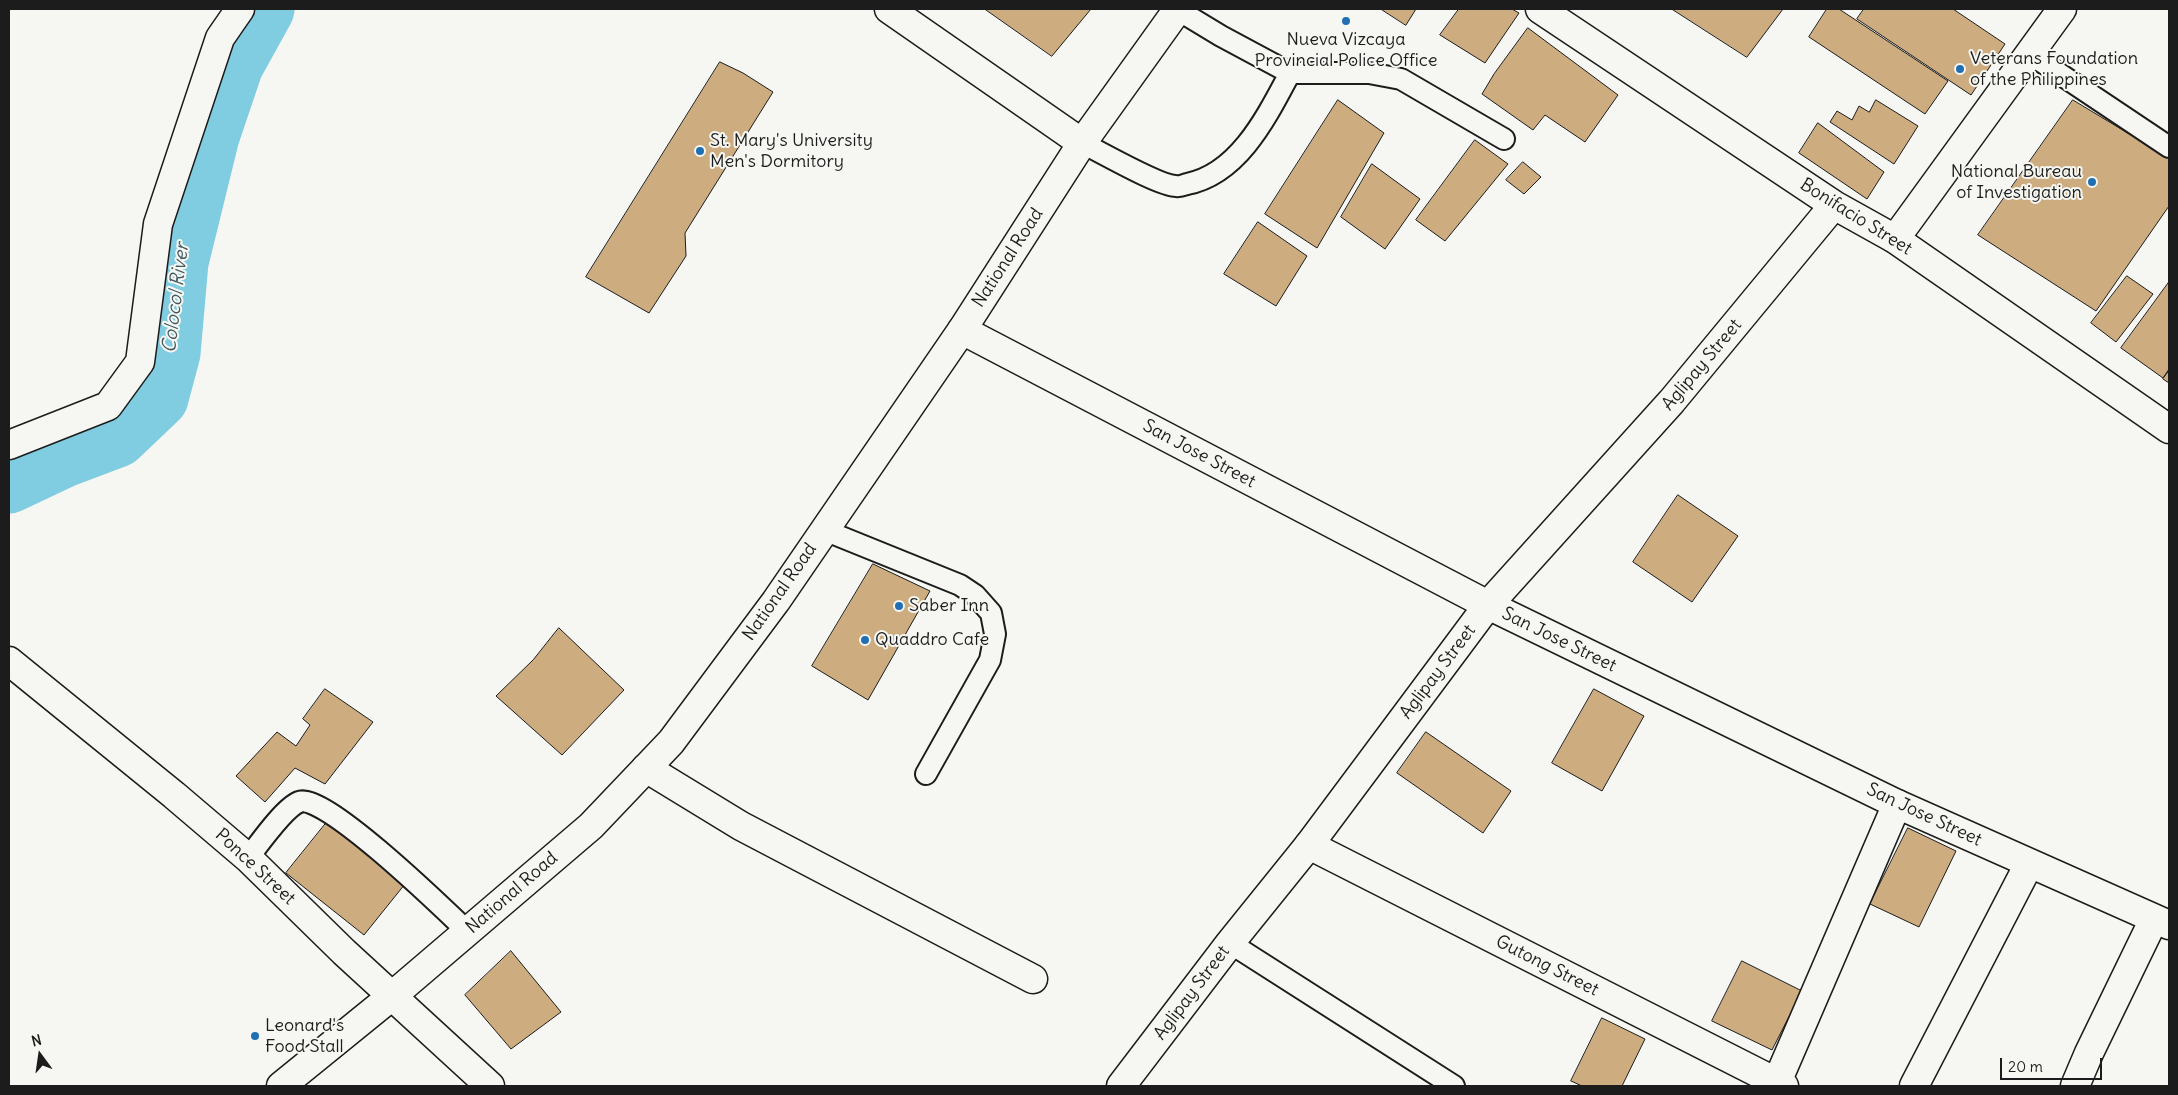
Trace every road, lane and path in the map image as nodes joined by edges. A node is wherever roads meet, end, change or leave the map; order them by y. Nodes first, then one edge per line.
1 (240, 9) edge
2 (889, 9) edge
3 (1178, 9) edge
4 (1540, 9) edge
5 (2062, 9) edge
6 (2030, 54) junction
7 (1290, 73) junction
8 (1504, 139) dead end
9 (1082, 143) junction
10 (2169, 147) edge
11 (1834, 205) junction
12 (1895, 239) junction
13 (962, 330) junction
14 (2169, 429) edge
15 (9, 445) edge
16 (824, 530) junction
17 (1488, 605) junction
18 (9, 661) edge
19 (646, 768) junction
20 (926, 774) dead end
21 (1897, 804) junction
22 (1310, 845) junction
23 (248, 858) junction
24 (2029, 864) junction
25 (2162, 922) edge
26 (468, 932) junction
27 (1230, 943) junction
28 (1033, 979) dead end
29 (392, 996) junction
30 (1781, 1084) edge
31 (281, 1086) edge
32 (490, 1086) edge
33 (1121, 1086) edge
34 (1454, 1086) edge
35 (1914, 1086) edge
36 (2075, 1086) edge

1 - 15 street
2 - 9 street
3 - 7 lane
3 - 9 street, National Road
4 - 11 street, Bonifacio Street
5 - 6 street
6 - 10 lane
6 - 12 street
7 - 8 lane
7 - 9 lane
9 - 13 street, National Road
11 - 12 street, Bonifacio Street
11 - 17 street, Aglipay Street
12 - 14 street, Bonifacio Street
13 - 16 street, National Road
13 - 17 street, San Jose Street
16 - 19 street, National Road
16 - 20 lane
17 - 21 street, San Jose Street
17 - 22 street, Aglipay Street
18 - 23 street, Ponce Street
19 - 26 street, National Road
19 - 28 street
21 - 24 street, San Jose Street
21 - 30 street
22 - 27 street, Aglipay Street
22 - 30 street, Gutong Street
23 - 26 lane
23 - 29 street, Ponce Street
24 - 25 street, San Jose Street
24 - 35 street
25 - 36 street
26 - 29 street, National Road
27 - 33 street, Aglipay Street
27 - 34 lane
29 - 31 street, National Road
29 - 32 street, Ponce Street

